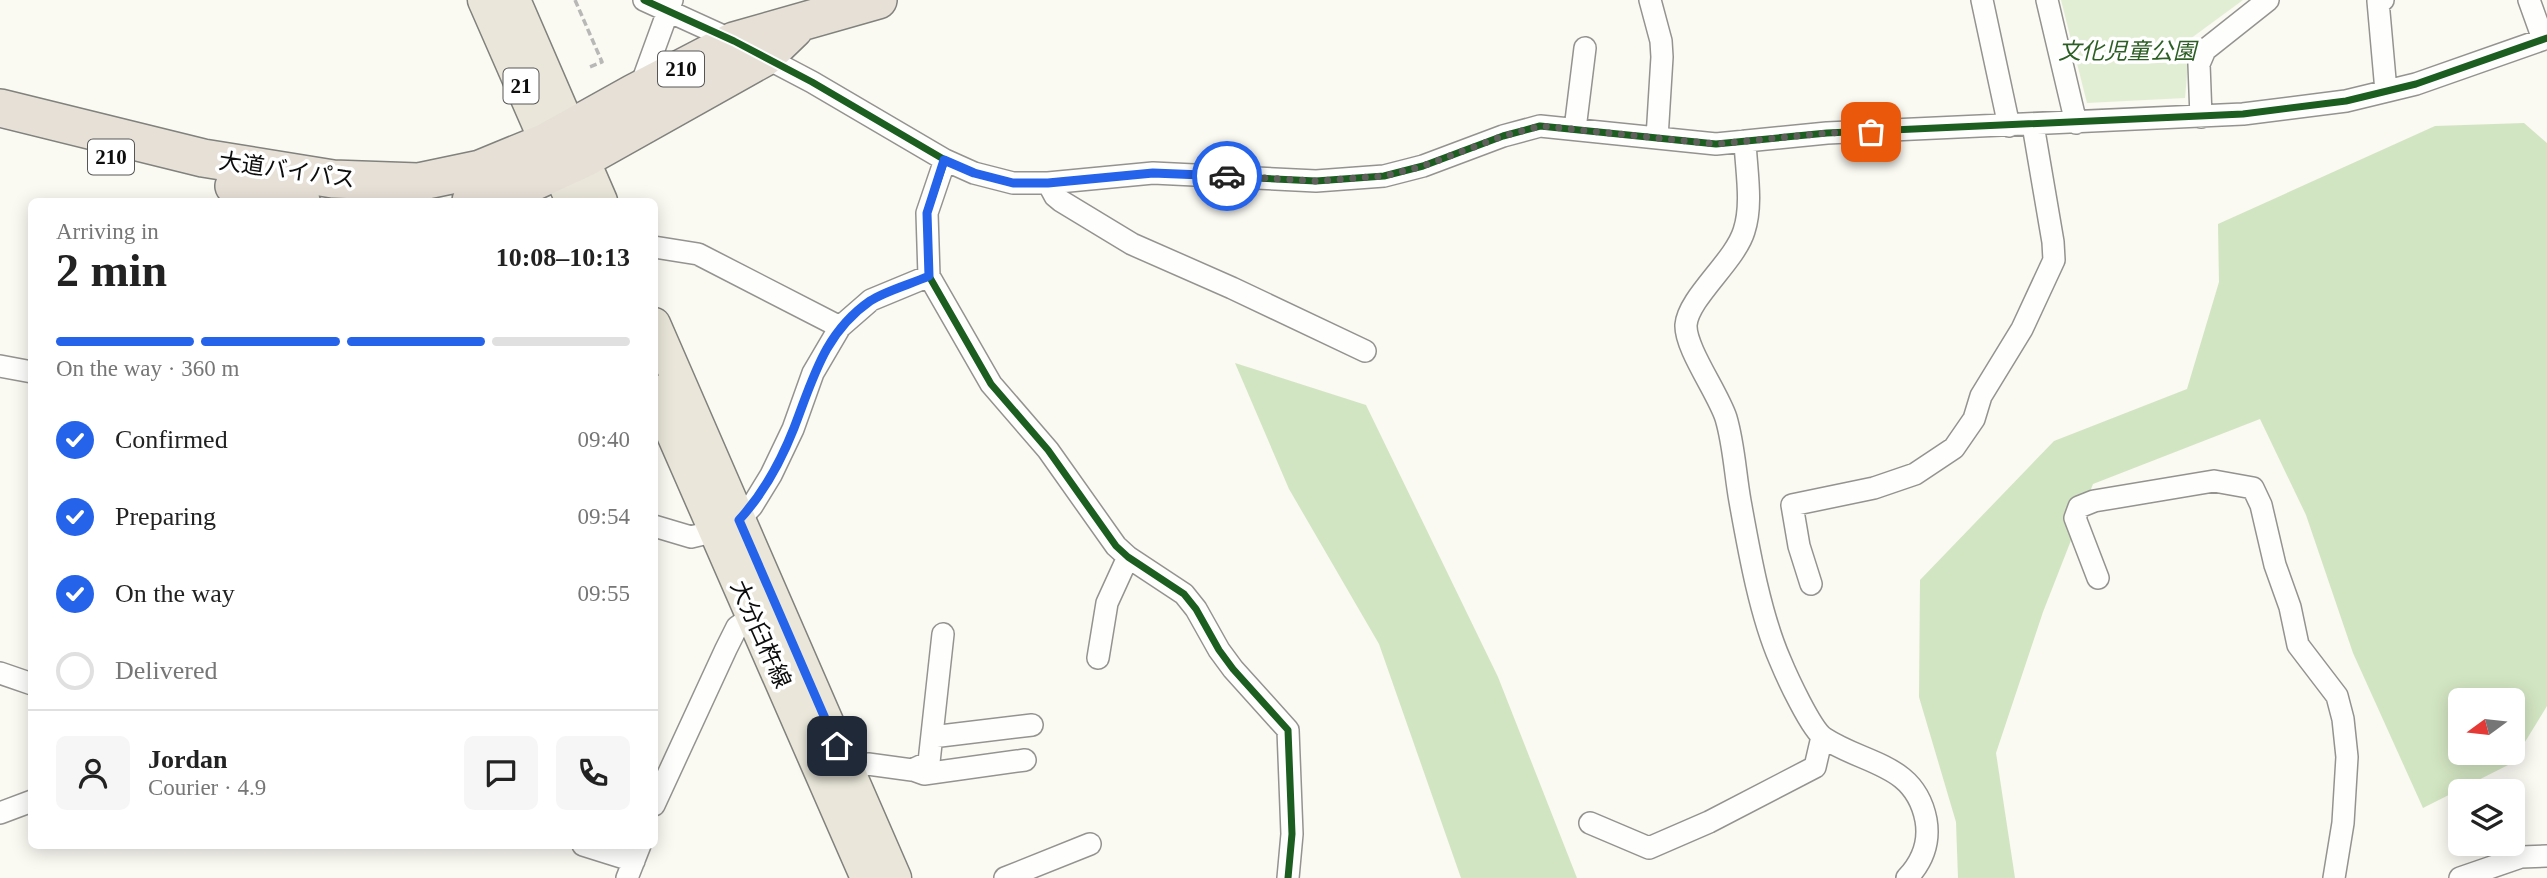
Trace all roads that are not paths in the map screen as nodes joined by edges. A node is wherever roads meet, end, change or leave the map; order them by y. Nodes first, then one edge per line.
1 (484, 0) edge
2 (514, 0) edge
3 (644, 0) edge
4 (878, 0) edge
5 (1650, 0) edge
6 (1982, 0) edge
7 (2047, 0) edge
8 (2268, 0) edge
9 (2380, 0) edge
10 (2529, 0) edge
11 (670, 5) edge
12 (2545, 39) edge
13 (1585, 48) dead end
14 (750, 49) junction
15 (2386, 91) junction
16 (634, 93) junction
17 (0, 108) edge
18 (2201, 117) junction
19 (2076, 123) junction
20 (2033, 125) junction
21 (2009, 126) junction
22 (0, 129) edge
23 (1574, 129) junction
24 (1657, 138) junction
25 (1745, 141) junction
26 (566, 160) edge
27 (944, 160) junction
28 (1048, 183) junction
29 (288, 198) edge
30 (482, 198) edge
31 (598, 198) edge
32 (658, 248) edge
33 (929, 276) junction
34 (840, 327) junction
35 (658, 335) edge
36 (1365, 351) dead end
37 (0, 366) edge
38 (28, 371) edge
39 (658, 398) edge
40 (727, 525) junction
41 (658, 527) edge
42 (1128, 557) junction
43 (2098, 578) dead end
44 (1811, 584) dead end
45 (763, 608) junction
46 (943, 634) dead end
47 (1098, 658) dead end
48 (0, 673) edge
49 (28, 683) edge
50 (1032, 725) dead end
51 (932, 737) junction
52 (1822, 737) junction
53 (1025, 760) dead end
54 (912, 770) junction
55 (836, 775) junction
56 (658, 796) edge
57 (28, 802) edge
58 (0, 813) edge
59 (1590, 823) dead end
60 (1090, 844) dead end
61 (596, 849) edge
62 (2547, 856) edge
63 (633, 861) edge
64 (867, 878) edge
65 (895, 878) edge
66 (1005, 878) edge
67 (1288, 878) edge
68 (1907, 878) edge
69 (2334, 878) edge
70 (2460, 878) edge

1 - 26 main road, 21
2 - 26 main road, 21
3 - 11 street
4 - 14 highway, 大道バイパス / 210
5 - 24 street
6 - 21 street
7 - 19 street
8 - 18 street
9 - 15 street
10 - 12 street
11 - 14 street
11 - 16 street
12 - 15 street
13 - 23 street
14 - 16 highway, 大道バイパス / 210
14 - 26 highway, 大道バイパス / 210
14 - 27 street
15 - 18 street
16 - 26 highway, 大道バイパス / 210
17 - 26 highway, 大道バイパス / 210
18 - 19 street
19 - 20 street
20 - 21 street
20 - 44 street
21 - 25 street
22 - 29 highway, 大道バイパス / 210
23 - 24 street
23 - 28 street
24 - 25 street
25 - 52 street
26 - 30 highway, 大道バイパス / 210
26 - 31 main road, 21
27 - 28 street
27 - 33 street
28 - 36 street
32 - 34 street
33 - 34 street
33 - 42 street
34 - 40 street
35 - 40 main road, 大分臼杵線
37 - 38 street
39 - 40 main road, 大分臼杵線
40 - 41 street
40 - 45 main road, 大分臼杵線
42 - 47 street
42 - 67 street
43 - 69 street
45 - 55 main road, 大分臼杵線
45 - 56 street
46 - 51 street
48 - 49 street
50 - 51 street
51 - 54 street
52 - 59 street
52 - 68 street
53 - 54 street
54 - 55 street
55 - 64 main road, 大分臼杵線
55 - 65 main road, 大分臼杵線
57 - 58 street
60 - 66 street
61 - 63 street
62 - 70 street

